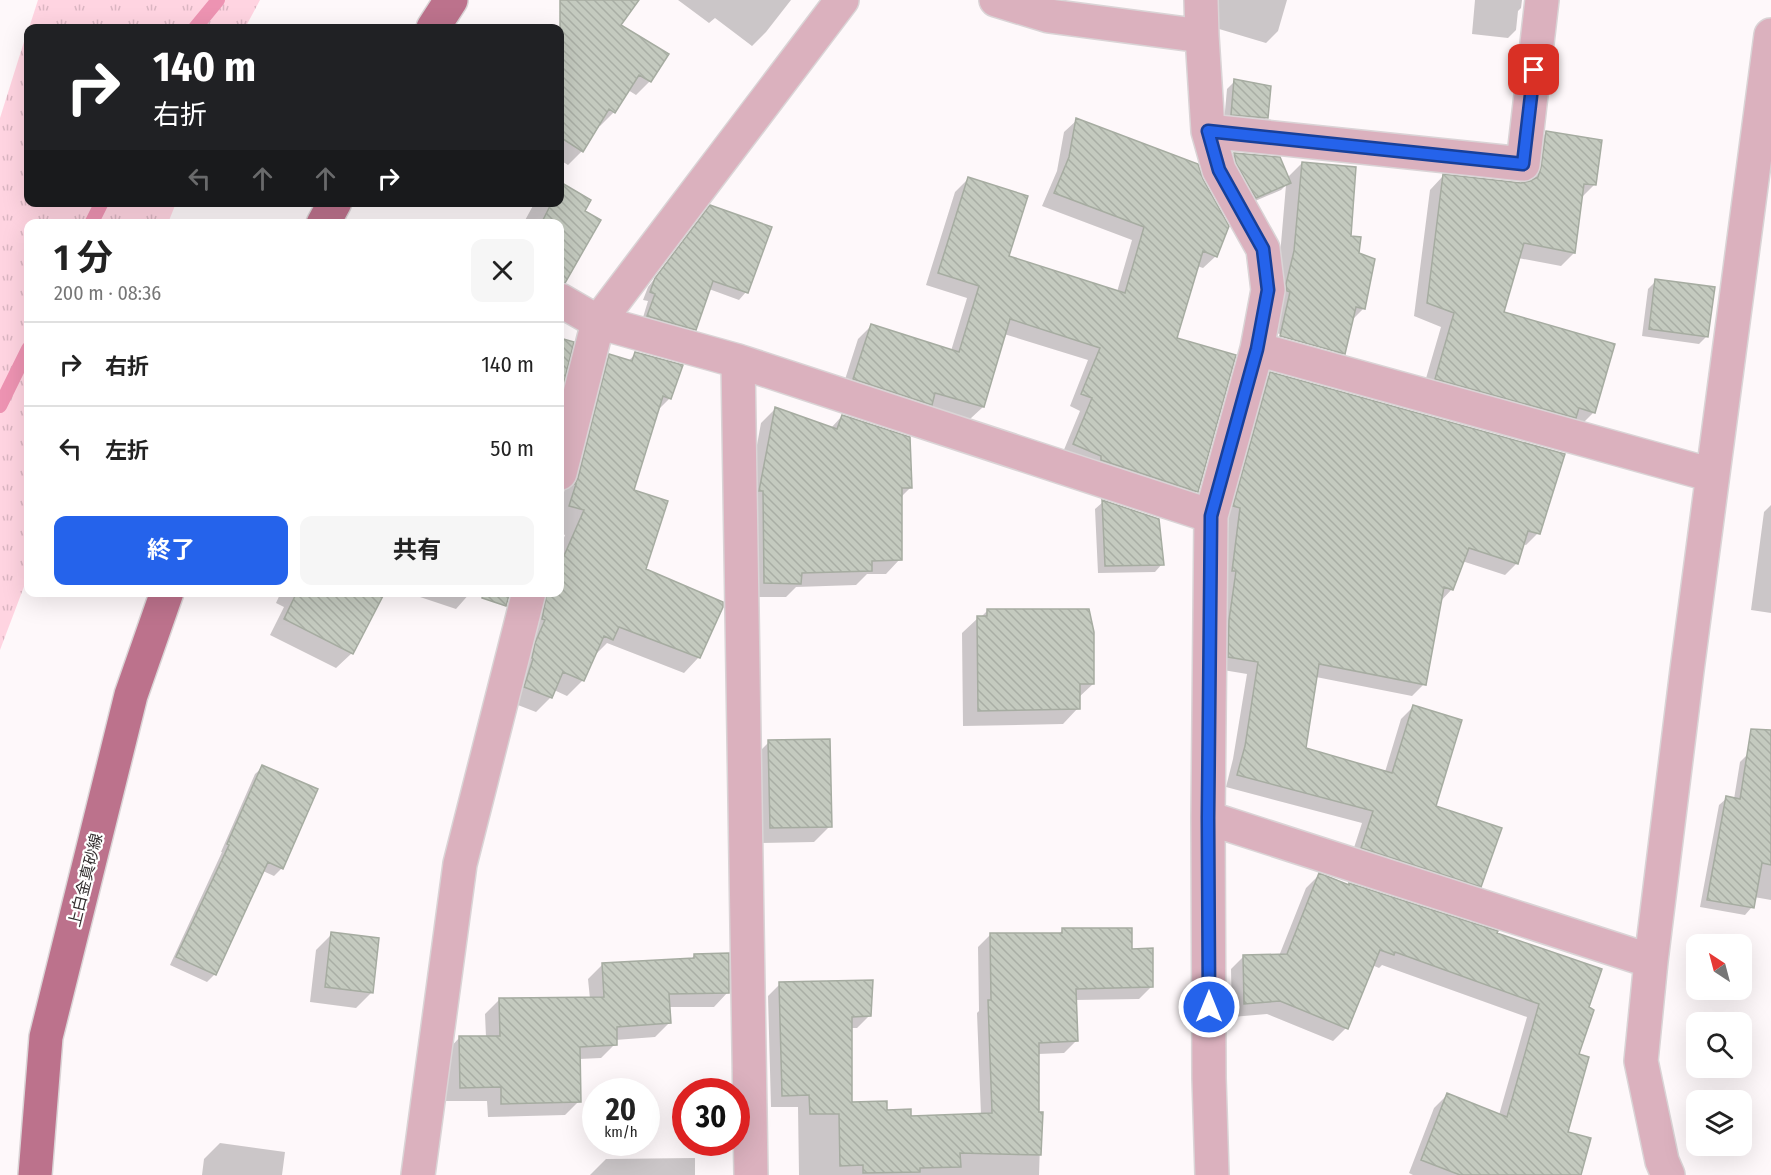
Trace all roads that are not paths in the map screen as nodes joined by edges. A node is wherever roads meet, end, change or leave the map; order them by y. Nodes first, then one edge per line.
1 (451, 0) edge
2 (842, 0) edge
3 (996, 0) edge
4 (1201, 0) edge
5 (1542, 0) edge
6 (436, 24) edge
7 (1771, 35) edge
8 (1202, 36) junction
9 (1208, 131) junction
10 (564, 302) edge
11 (598, 322) junction
12 (1257, 349) junction
13 (738, 361) junction
14 (564, 457) edge
15 (1712, 475) junction
16 (1211, 516) junction
17 (165, 597) edge
18 (528, 597) edge
19 (1208, 818) junction
20 (1651, 961) junction
21 (35, 1175) edge
22 (418, 1175) edge
23 (751, 1175) edge
24 (1212, 1175) edge
25 (1668, 1175) edge

1 - 6 main road
2 - 11 street
3 - 8 street
4 - 8 street
5 - 9 street
7 - 15 street
8 - 9 street
9 - 12 street
10 - 11 street
11 - 13 street
11 - 14 street
12 - 15 street
12 - 16 street
13 - 16 street
13 - 23 street
15 - 20 street
16 - 19 street
17 - 21 main road, 上白金真砂線
18 - 22 street
19 - 20 street
19 - 24 street
20 - 25 street

